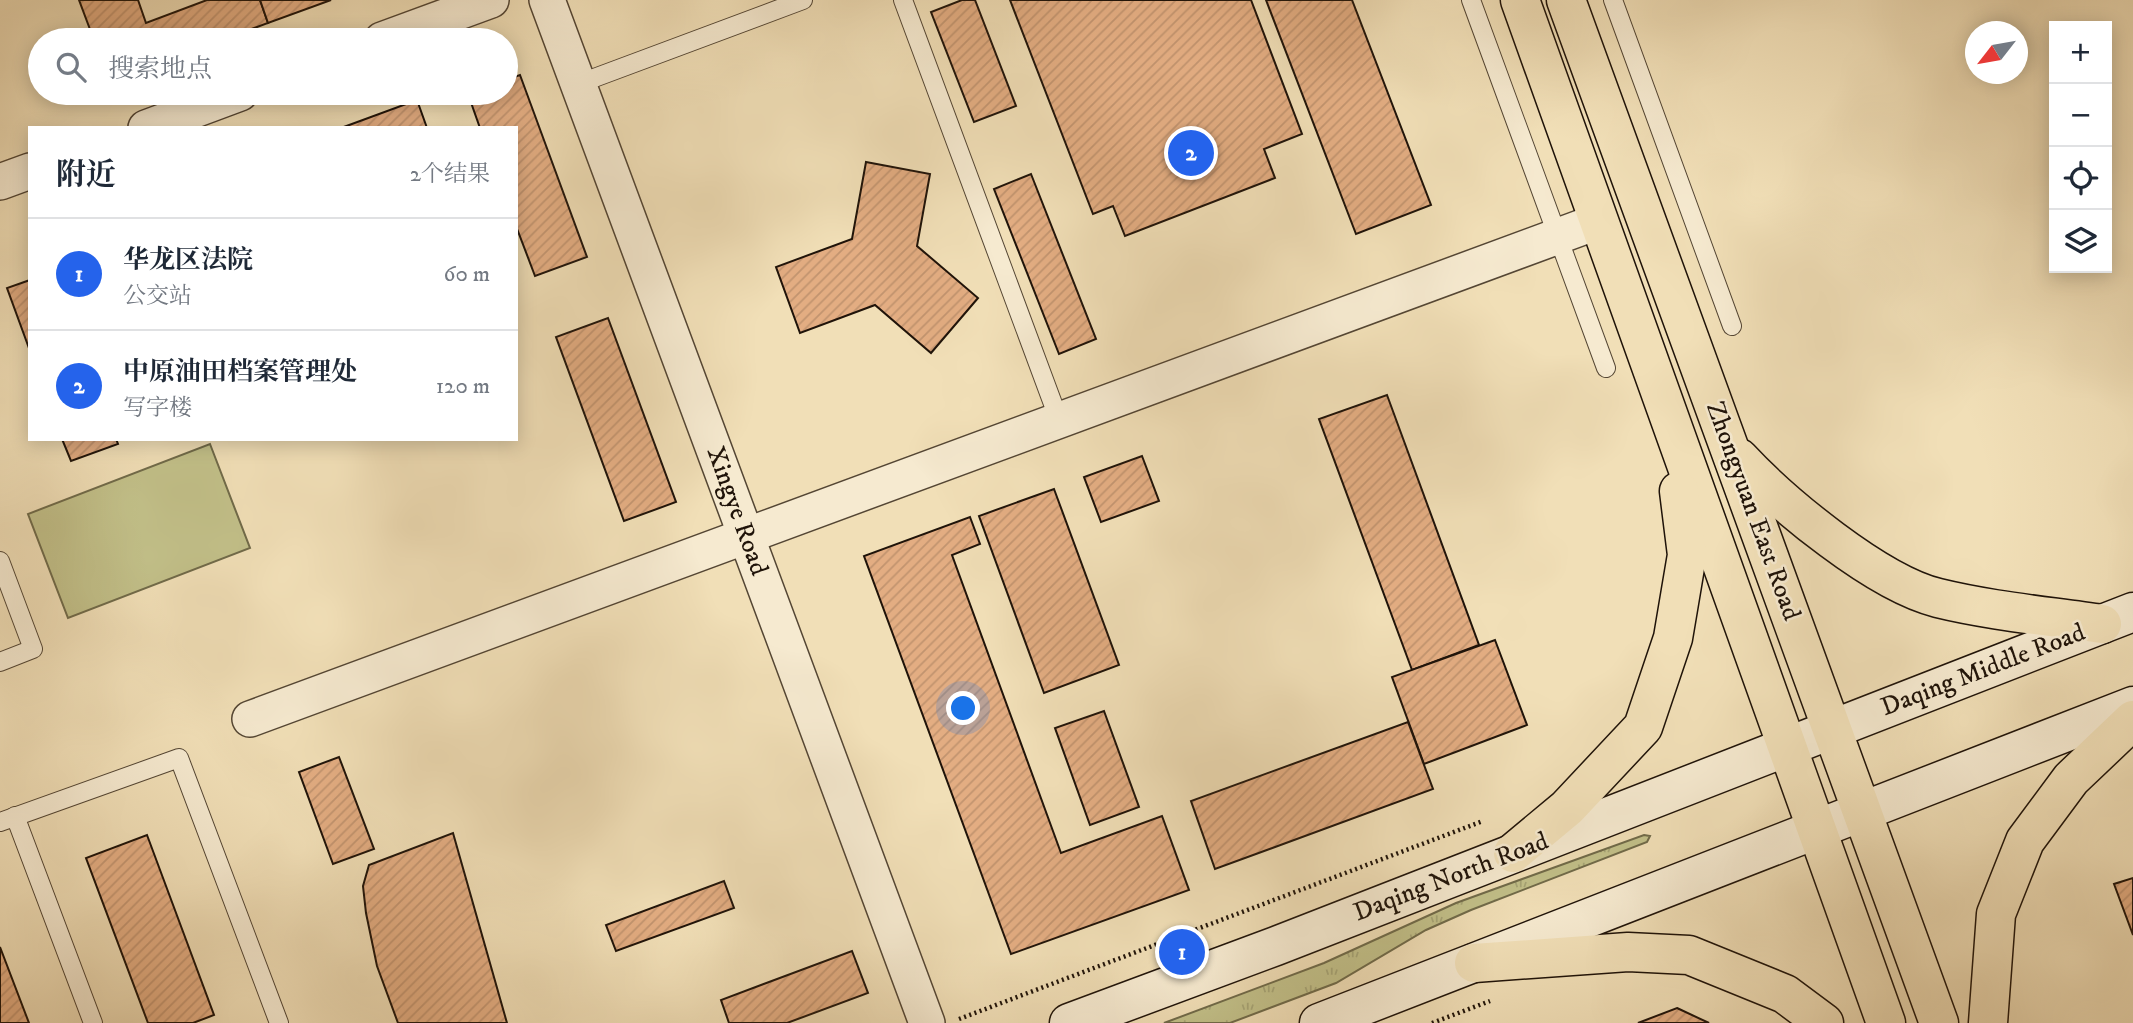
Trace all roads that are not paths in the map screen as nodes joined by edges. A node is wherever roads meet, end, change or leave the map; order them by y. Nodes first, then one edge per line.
1 (491, 0) edge
2 (547, 0) edge
3 (803, 0) edge
4 (903, 0) edge
5 (1471, 0) edge
6 (1520, 0) edge
7 (1566, 0) edge
8 (1613, 0) edge
9 (415, 28) edge
10 (578, 84) junction
11 (208, 105) edge
12 (151, 126) edge
13 (28, 172) edge
14 (0, 182) edge
15 (1599, 221) junction
16 (1558, 236) junction
17 (1732, 326) dead end
18 (1606, 368) dead end
19 (1669, 416) junction
20 (1059, 421) junction
21 (1730, 449) junction
22 (747, 537) junction
23 (0, 561) edge
24 (2118, 618) edge
25 (0, 662) edge
26 (2133, 706) edge
27 (250, 719) dead end
28 (2133, 720) edge
29 (1833, 729) junction
30 (1787, 747) junction
31 (1863, 811) junction
32 (8, 819) edge
33 (1816, 829) junction
34 (1513, 853) junction
35 (1474, 963) junction
36 (93, 1023) edge
37 (279, 1023) edge
38 (928, 1023) edge
39 (1069, 1023) edge
40 (1319, 1023) edge
41 (1824, 1023) edge
42 (1886, 1023) edge
43 (1940, 1023) edge
44 (1988, 1023) edge

1 - 9 street
2 - 10 street, Xingye Road
3 - 10 lane
4 - 20 lane
5 - 16 lane
6 - 15 main road, Zhongyuan East Road
7 - 21 main road, Zhongyuan East Road
8 - 17 lane
10 - 22 street, Xingye Road
11 - 12 street
13 - 14 street
15 - 16 street
15 - 19 main road, Zhongyuan East Road
16 - 18 lane
16 - 20 street
19 - 30 main road, Zhongyuan East Road
19 - 34 main road
20 - 22 street
21 - 24 main road
21 - 29 main road, Zhongyuan East Road
22 - 27 street
22 - 38 street, Xingye Road
23 - 25 lane
24 - 29 main road, Daqing Middle Road
26 - 31 main road
28 - 44 main road
29 - 30 main road, Daqing North Road
29 - 31 main road, Zhongyuan East Road
30 - 33 main road, Zhongyuan East Road
30 - 34 main road, Daqing North Road
31 - 33 main road
31 - 43 main road, Zhongyuan East Road
32 - 36 lane
32 - 37 lane
33 - 35 main road
33 - 42 main road, Zhongyuan East Road
34 - 39 main road, Daqing North Road
35 - 40 main road
35 - 41 main road

